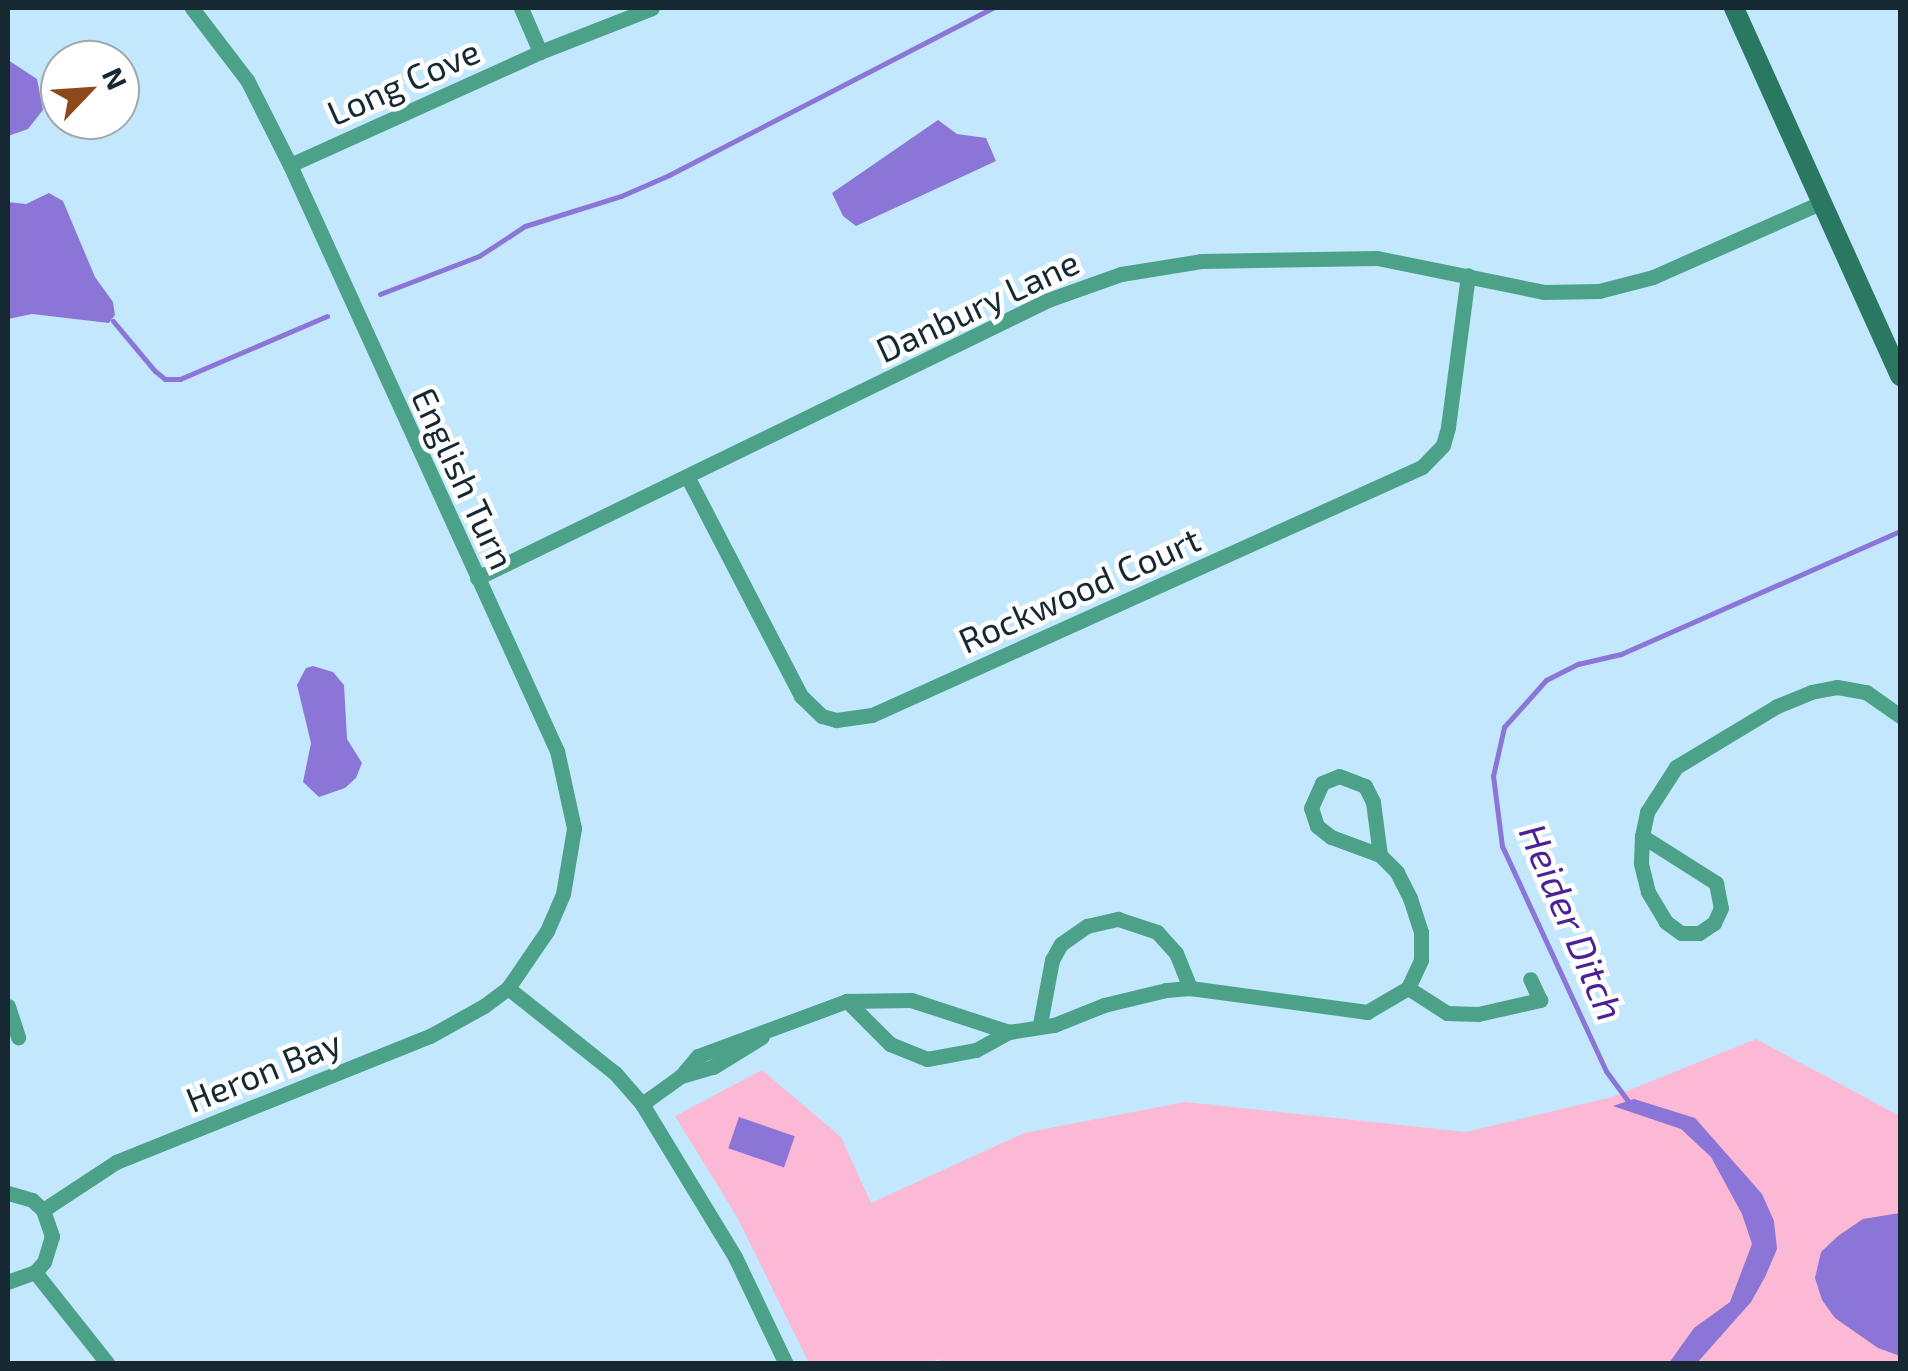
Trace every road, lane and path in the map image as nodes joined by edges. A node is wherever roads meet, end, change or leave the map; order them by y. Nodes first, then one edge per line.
1 (192, 8) edge
2 (520, 8) edge
3 (652, 8) edge
4 (1734, 8) edge
5 (540, 52) junction
6 (290, 165) junction
7 (1822, 202) junction
8 (1468, 275) junction
9 (1898, 365) edge
10 (688, 478) junction
11 (477, 578) junction
12 (1900, 716) edge
13 (1642, 836) junction
14 (1380, 855) junction
15 (1530, 979) dead end
16 (508, 988) junction
17 (1190, 988) junction
18 (1408, 988) junction
19 (847, 1002) junction
20 (8, 1006) edge
21 (1040, 1024) junction
22 (1008, 1032) junction
23 (18, 1036) dead end
24 (642, 1104) junction
25 (8, 1192) edge
26 (43, 1210) junction
27 (35, 1272) junction
28 (8, 1282) edge
29 (108, 1364) edge
30 (786, 1364) edge

1 - 6 street, English Turn
2 - 5 street
3 - 5 street, Long Cove
4 - 7 street
5 - 6 street, Long Cove
6 - 11 street, English Turn
7 - 8 street, Danbury Lane
7 - 9 street
8 - 10 street, Danbury Lane
8 - 10 street, Rockwood Court
10 - 11 street, Danbury Lane
11 - 16 street, English Turn
12 - 13 street
13 - 13 street
14 - 14 street
14 - 18 street
15 - 18 street
16 - 24 street
16 - 26 street, Heron Bay
17 - 18 street
17 - 21 street
17 - 21 street
19 - 22 street
19 - 22 street
19 - 24 street
20 - 23 street
21 - 22 street
24 - 30 street
25 - 26 street
26 - 27 street
27 - 28 street
27 - 29 street

